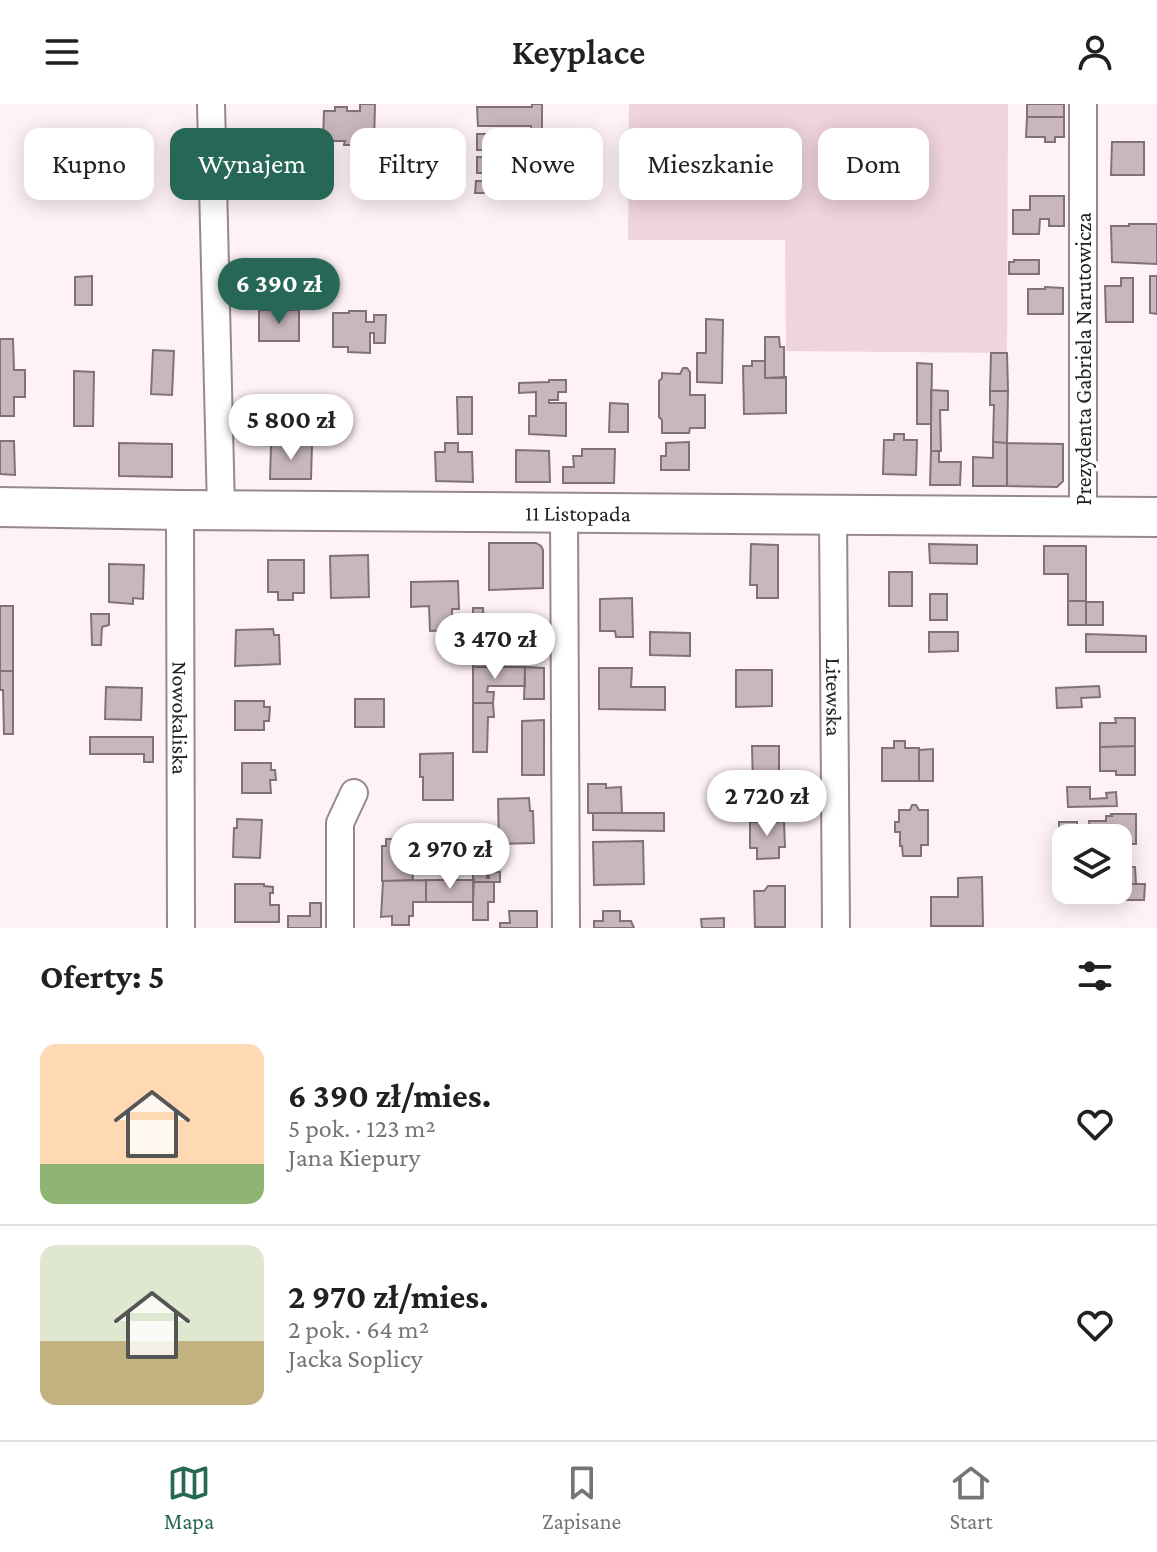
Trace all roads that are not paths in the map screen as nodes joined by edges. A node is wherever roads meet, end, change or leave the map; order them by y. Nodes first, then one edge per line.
1 (211, 104) edge
2 (1083, 104) edge
3 (0, 507) edge
4 (221, 509) junction
5 (180, 510) junction
6 (564, 511) junction
7 (833, 515) junction
8 (1083, 517) junction
9 (1157, 517) edge
10 (354, 793) dead end
11 (181, 928) edge
12 (340, 928) edge
13 (566, 928) edge
14 (836, 928) edge

1 - 4 street
2 - 8 street, Prezydenta Gabriela Narutowicza
3 - 5 street, 11 Listopada
4 - 5 street, 11 Listopada
4 - 6 street, 11 Listopada
5 - 11 street, Nowokaliska
6 - 7 street, 11 Listopada
6 - 13 street
7 - 8 street, 11 Listopada
7 - 14 street, Litewska
8 - 9 street, 11 Listopada
10 - 12 street

